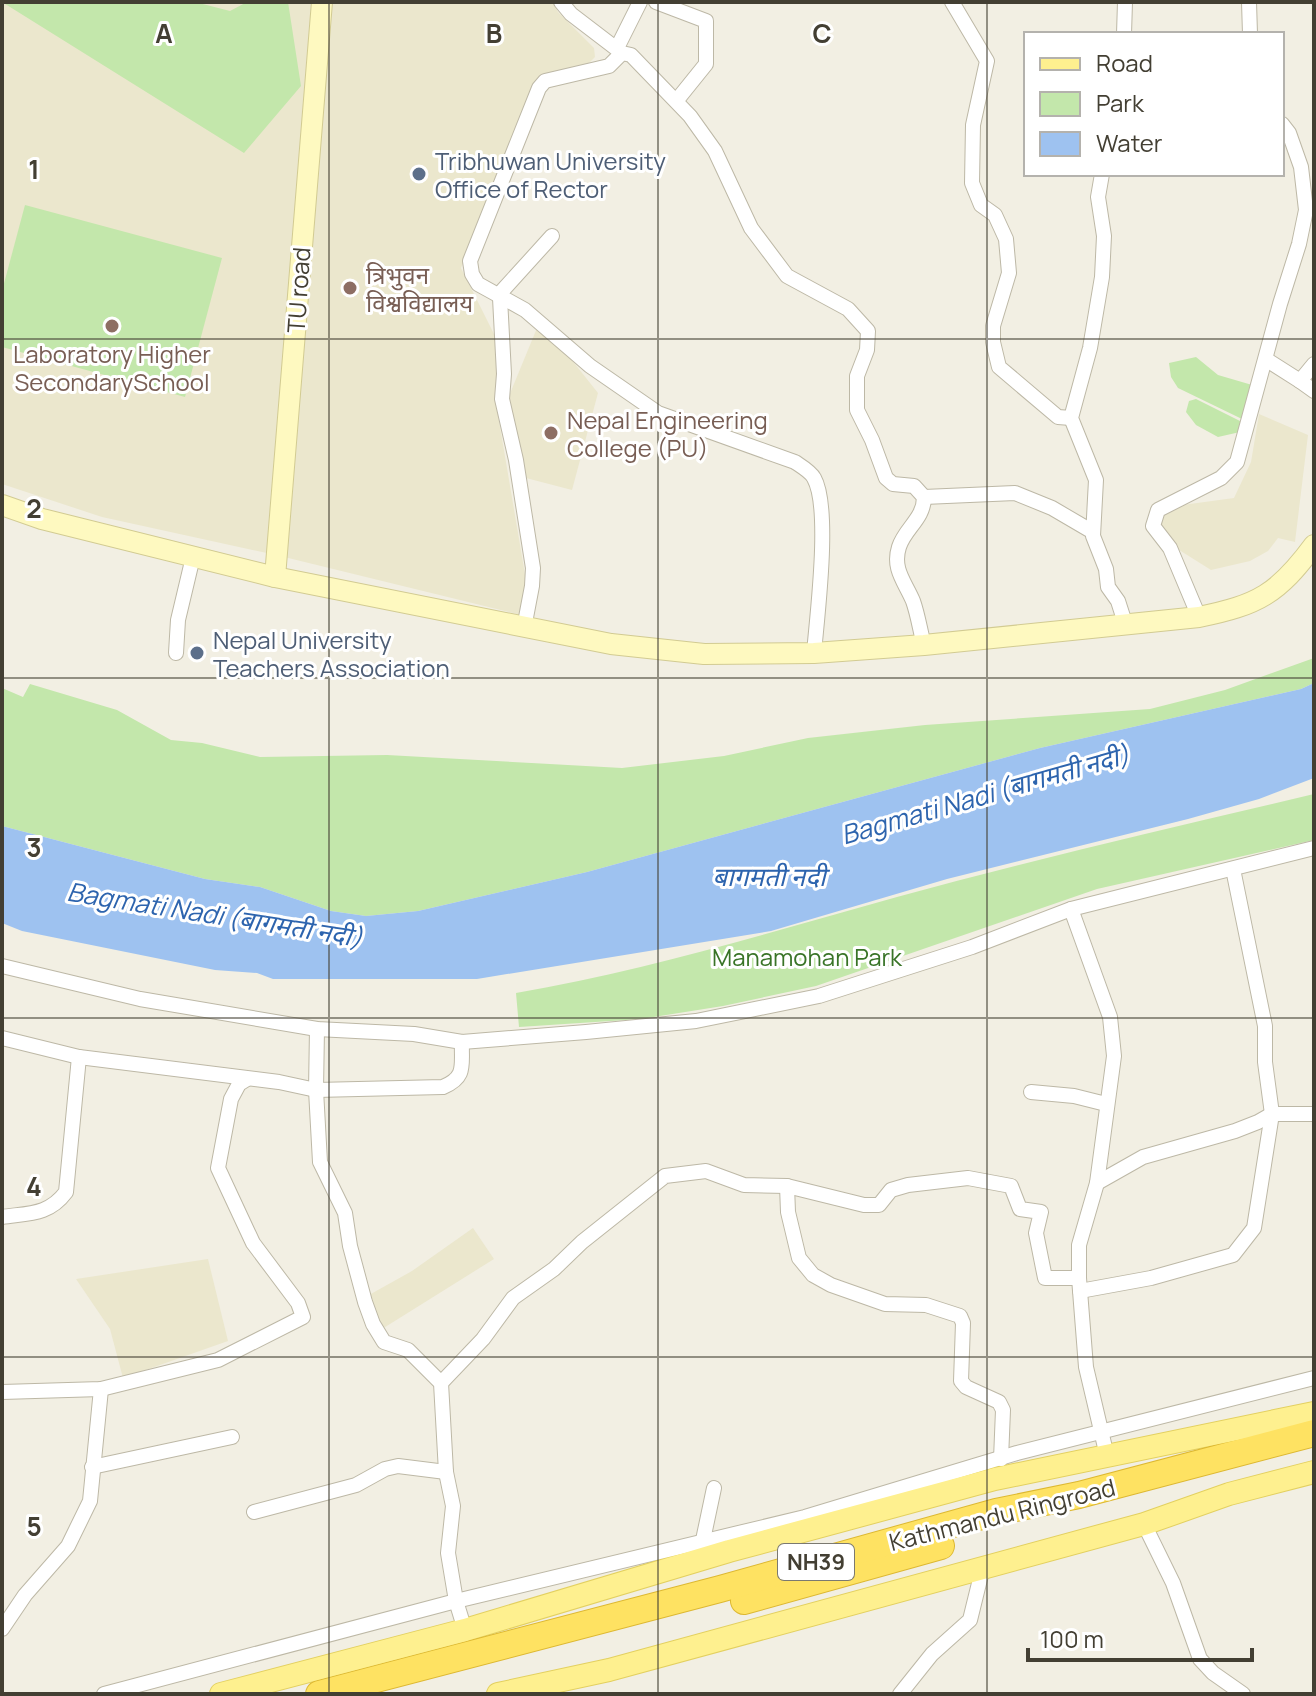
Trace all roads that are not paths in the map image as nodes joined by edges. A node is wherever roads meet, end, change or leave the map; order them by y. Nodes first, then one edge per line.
1 (322, 2) edge
2 (561, 2) edge
3 (640, 2) edge
4 (656, 2) edge
5 (952, 2) edge
6 (1125, 2) edge
7 (1249, 2) edge
8 (1124, 32) edge
9 (1250, 32) edge
10 (619, 50) junction
11 (677, 100) junction
12 (1284, 127) edge
13 (1102, 176) edge
14 (1314, 230) edge
15 (552, 236) dead end
16 (1299, 244) junction
17 (500, 298) junction
18 (1267, 360) junction
19 (1314, 364) edge
20 (1300, 381) junction
21 (1314, 391) edge
22 (1071, 418) junction
23 (924, 497) junction
24 (2, 505) edge
25 (1093, 532) junction
26 (1314, 545) edge
27 (193, 557) junction
28 (275, 577) junction
29 (1199, 617) junction
30 (1126, 626) junction
31 (524, 628) junction
32 (924, 645) junction
33 (176, 653) dead end
34 (814, 653) junction
35 (1314, 848) edge
36 (1233, 869) junction
37 (1071, 909) junction
38 (2, 966) edge
39 (317, 1029) junction
40 (2, 1038) edge
41 (462, 1042) junction
42 (79, 1057) junction
43 (247, 1079) junction
44 (316, 1090) junction
45 (1031, 1092) dead end
46 (1106, 1104) junction
47 (1272, 1114) junction
48 (1314, 1114) edge
49 (1097, 1183) junction
50 (787, 1186) junction
51 (2, 1217) edge
52 (1079, 1284) junction
53 (1314, 1378) edge
54 (441, 1383) junction
55 (101, 1389) junction
56 (2, 1392) edge
57 (1314, 1413) edge
58 (1102, 1431) junction
59 (1314, 1433) edge
60 (232, 1437) dead end
61 (1314, 1450) edge
62 (1107, 1456) junction
63 (1001, 1459) junction
64 (92, 1467) junction
65 (446, 1472) junction
66 (1314, 1472) edge
67 (714, 1488) dead end
68 (254, 1512) dead end
69 (1144, 1524) junction
70 (703, 1540) junction
71 (983, 1567) junction
72 (456, 1601) junction
73 (2, 1629) edge
74 (465, 1630) junction
75 (534, 1690) edge
76 (104, 1694) edge
77 (221, 1694) edge
78 (319, 1694) edge
79 (384, 1694) edge
80 (498, 1694) edge
81 (900, 1694) edge
82 (1243, 1694) edge

1 - 28 main road, TU road
2 - 10 street
3 - 10 street
4 - 11 street
5 - 22 street
6 - 8 street
7 - 9 street
10 - 11 street
10 - 17 street
11 - 23 street
12 - 16 street
13 - 22 street
14 - 16 street
15 - 17 street
16 - 18 street
17 - 31 street
17 - 34 street
18 - 20 street
18 - 29 street
19 - 20 street
20 - 21 street
22 - 25 street
23 - 25 street
23 - 32 street
24 - 27 main road
25 - 30 street
26 - 29 main road
27 - 28 main road
27 - 33 street
28 - 31 main road
29 - 30 main road
30 - 32 main road
31 - 34 main road
32 - 34 main road
35 - 36 street
36 - 37 street
36 - 47 street
37 - 41 street
37 - 46 street
38 - 39 street
39 - 41 street
39 - 44 street
40 - 42 street
41 - 44 street
42 - 43 street
42 - 51 street
43 - 44 street
43 - 55 street
44 - 54 street
45 - 46 street
46 - 49 street
47 - 48 street
47 - 49 street
47 - 52 street
49 - 52 street
50 - 52 street
50 - 54 street
50 - 63 street
52 - 58 street
53 - 58 street
54 - 65 street
55 - 56 street
55 - 64 street
57 - 62 main road
58 - 62 street
58 - 63 street
59 - 78 highway, Kathmandu Ringroad / NH39
60 - 64 street
61 - 79 highway, Kathmandu Ringroad / NH39
62 - 74 main road
63 - 70 street
64 - 73 street
65 - 68 street
65 - 72 street
66 - 69 main road
67 - 70 street
69 - 71 main road
69 - 82 street
70 - 72 street
71 - 75 main road
71 - 81 street
72 - 74 street
72 - 76 street
74 - 77 main road
75 - 80 main road

